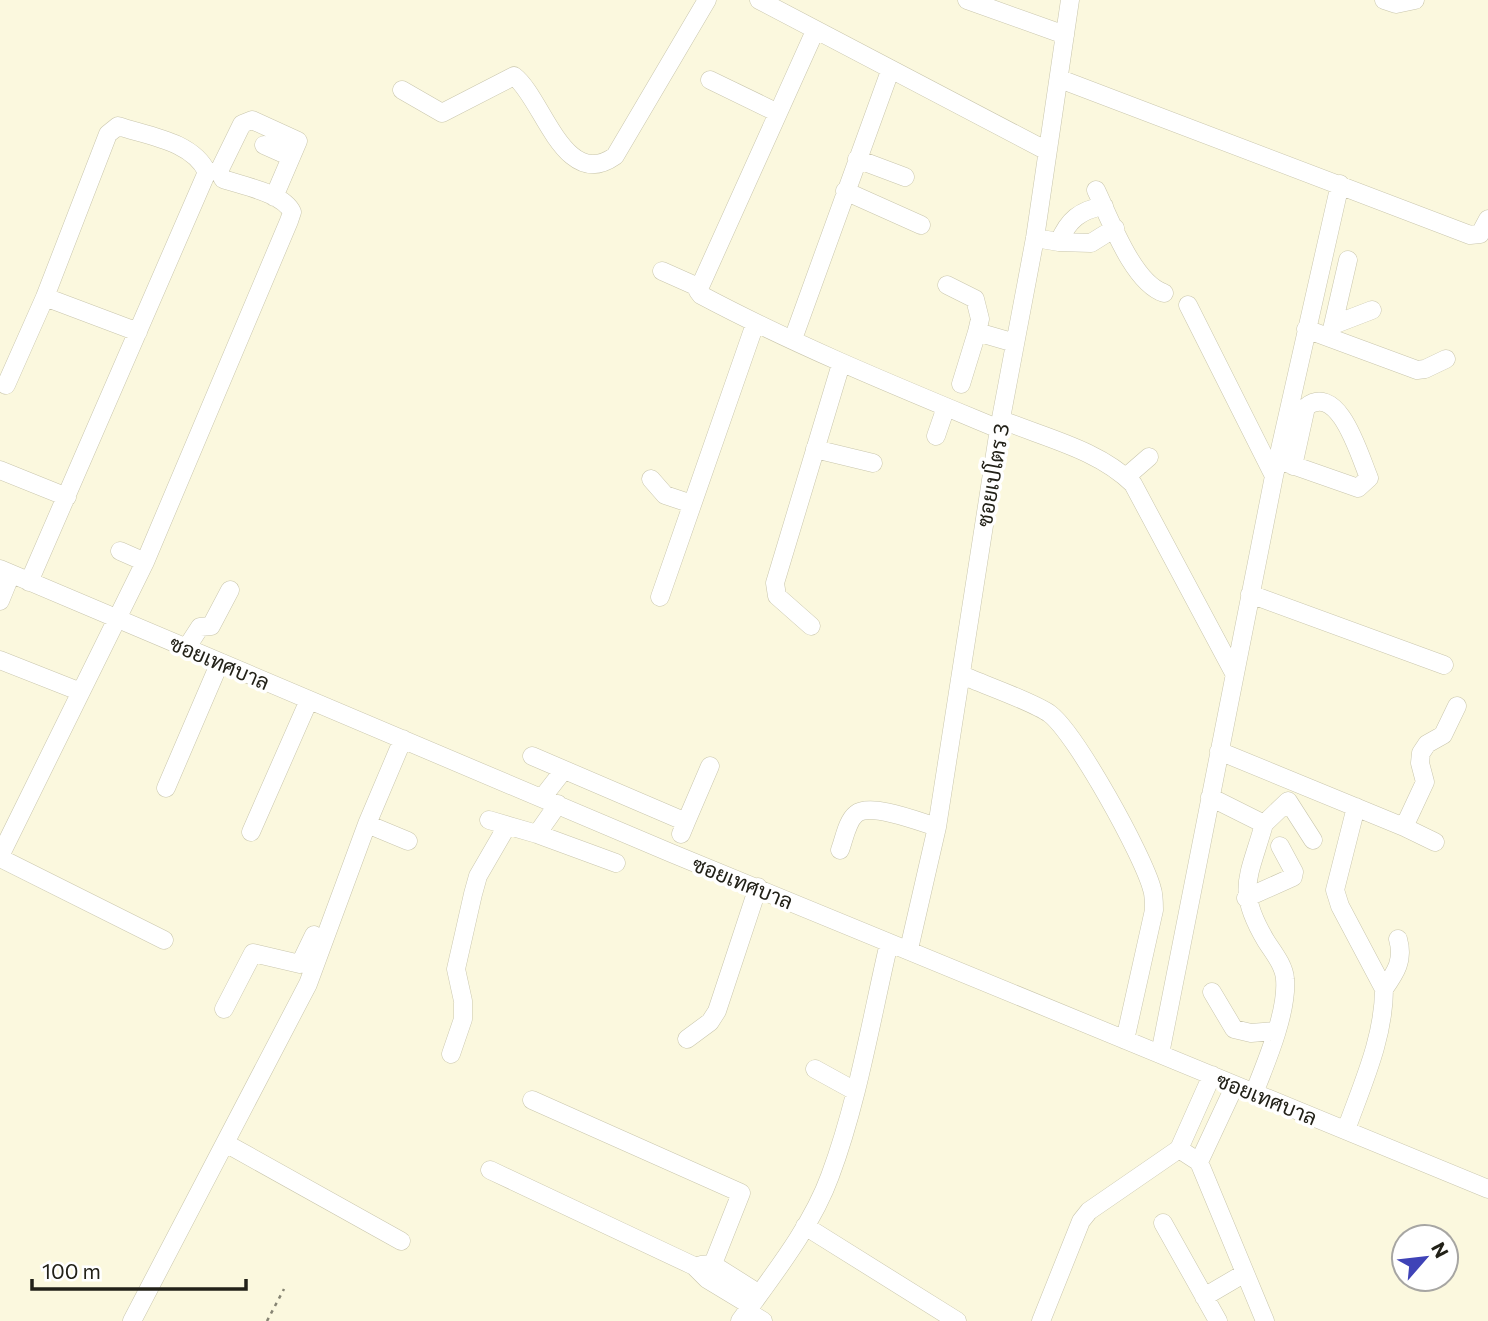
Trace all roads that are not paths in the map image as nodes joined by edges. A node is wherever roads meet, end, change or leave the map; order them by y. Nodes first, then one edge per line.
1 (707, 0) edge
2 (759, 0) edge
3 (967, 0) edge
4 (1069, 0) edge
5 (1384, 0) edge
6 (1416, 0) edge
7 (815, 31) junction
8 (1065, 35) junction
9 (890, 71) junction
10 (1060, 79) junction
11 (710, 80) dead end
12 (402, 90) dead end
13 (776, 112) junction
14 (264, 145) dead end
15 (1047, 151) junction
16 (291, 157) junction
17 (857, 159) junction
18 (905, 177) dead end
19 (1340, 184) junction
20 (845, 191) junction
21 (274, 197) junction
22 (1488, 219) edge
23 (921, 225) dead end
24 (1115, 228) junction
25 (1035, 238) junction
26 (1059, 242) junction
27 (1348, 260) dead end
28 (662, 271) dead end
29 (947, 285) dead end
30 (698, 287) junction
31 (1164, 293) dead end
32 (45, 297) junction
33 (1188, 305) dead end
34 (1372, 310) dead end
35 (755, 324) junction
36 (1306, 329) junction
37 (1332, 331) junction
38 (138, 332) junction
39 (977, 332) junction
40 (793, 339) junction
41 (1015, 343) junction
42 (1446, 359) dead end
43 (841, 364) junction
44 (961, 384) dead end
45 (6, 385) dead end
46 (946, 407) junction
47 (1000, 424) junction
48 (936, 436) dead end
49 (815, 449) junction
50 (1149, 457) dead end
51 (873, 463) dead end
52 (1281, 467) junction
53 (0, 470) edge
54 (1126, 477) junction
55 (651, 479) dead end
56 (66, 497) junction
57 (692, 504) junction
58 (120, 551) dead end
59 (145, 562) junction
60 (5, 572) edge
61 (29, 582) junction
62 (230, 590) dead end
63 (1250, 594) junction
64 (660, 597) dead end
65 (0, 601) edge
66 (116, 618) junction
67 (811, 626) dead end
68 (187, 647) junction
69 (0, 660) edge
70 (220, 662) junction
71 (1444, 665) dead end
72 (1234, 673) junction
73 (962, 676) junction
74 (81, 692) junction
75 (309, 700) junction
76 (1457, 706) dead end
77 (399, 736) junction
78 (1219, 751) junction
79 (532, 756) dead end
80 (710, 766) dead end
81 (563, 771) junction
82 (166, 788) dead end
83 (1210, 797) junction
84 (550, 801) junction
85 (1356, 807) junction
86 (489, 820) dead end
87 (367, 824) junction
88 (1264, 824) junction
89 (507, 826) junction
90 (937, 827) junction
91 (1404, 827) junction
92 (251, 832) dead end
93 (537, 834) junction
94 (1313, 839) dead end
95 (408, 841) dead end
96 (1435, 842) dead end
97 (1280, 846) dead end
98 (840, 850) dead end
99 (0, 857) edge
100 (616, 863) dead end
101 (758, 887) junction
102 (1246, 898) junction
103 (1398, 939) dead end
104 (164, 940) dead end
105 (889, 943) junction
106 (909, 949) junction
107 (1384, 989) junction
108 (1212, 992) dead end
109 (224, 1009) dead end
110 (1276, 1031) junction
111 (687, 1039) dead end
112 (1125, 1040) junction
113 (451, 1054) dead end
114 (1160, 1054) junction
115 (815, 1069) dead end
116 (1212, 1075) junction
117 (1236, 1085) junction
118 (855, 1091) junction
119 (1254, 1093) junction
120 (532, 1100) dead end
121 (1346, 1130) junction
122 (227, 1144) junction
123 (1179, 1149) junction
124 (1199, 1162) junction
125 (490, 1170) dead end
126 (1488, 1189) edge
127 (1163, 1223) dead end
128 (805, 1226) junction
129 (401, 1241) dead end
130 (709, 1272) junction
131 (1245, 1273) junction
132 (1204, 1297) junction
133 (749, 1308) edge
134 (132, 1321) edge
135 (764, 1321) edge
136 (957, 1321) edge
137 (1041, 1321) edge
138 (1218, 1321) edge
139 (1265, 1321) edge

1 - 12 street
2 - 7 street
3 - 8 street
4 - 8 street, ซอยเปโตร 3
5 - 6 street
7 - 9 street
7 - 13 street
8 - 10 street, ซอยเปโตร 3
9 - 15 street
9 - 17 street
10 - 15 street, ซอยเปโตร 3
10 - 19 street
11 - 13 street
13 - 30 street
14 - 16 street
15 - 25 street, ซอยเปโตร 3
16 - 21 street
16 - 21 street
17 - 18 street
17 - 20 street
19 - 22 street
19 - 36 street
20 - 23 street
20 - 40 street
21 - 59 street
24 - 26 street
24 - 26 street
24 - 31 street
25 - 26 street
25 - 41 street, ซอยเปโตร 3
27 - 37 street
28 - 30 street
29 - 39 street
30 - 35 street
32 - 38 street
32 - 38 street
32 - 45 street
33 - 52 street
34 - 37 street
35 - 40 street
35 - 57 street
36 - 37 street
36 - 52 street
37 - 42 street
38 - 56 street
39 - 41 street
39 - 44 street
40 - 43 street
41 - 47 street, ซอยเปโตร 3
43 - 46 street
43 - 49 street
46 - 47 street
46 - 48 street
47 - 54 street
47 - 73 street, ซอยเปโตร 3
49 - 51 street
49 - 67 street
50 - 54 street
52 - 52 street
52 - 63 street
53 - 56 street
54 - 72 street
55 - 57 street
56 - 61 street
57 - 64 street
58 - 59 street
59 - 66 street
60 - 61 street, ซอยเทศบาล
60 - 65 street
61 - 66 street, ซอยเทศบาล
62 - 68 street
63 - 71 street
63 - 72 street
66 - 68 street, ซอยเทศบาล
66 - 74 street
68 - 70 street, ซอยเทศบาล
69 - 74 street
70 - 75 street, ซอยเทศบาล
70 - 82 street
72 - 78 street
73 - 90 street, ซอยเปโตร 3
73 - 112 street
74 - 99 street
75 - 77 street, ซอยเทศบาล
75 - 92 street
76 - 91 street
77 - 84 street, ซอยเทศบาล
77 - 87 street
77 - 109 street
78 - 83 street
78 - 85 street
79 - 81 street
80 - 81 street
81 - 84 street
83 - 88 street
83 - 114 street
84 - 93 street
84 - 101 street, ซอยเทศบาล
85 - 91 street
85 - 107 street
86 - 89 street
87 - 95 street
87 - 122 street
88 - 94 street
88 - 102 street
89 - 93 street
89 - 113 street
90 - 98 street
90 - 106 street, ซอยเปโตร 3
91 - 96 street
93 - 100 street
97 - 102 street
99 - 104 street
101 - 105 street, ซอยเทศบาล
101 - 111 street
102 - 110 street
103 - 107 street
105 - 106 street, ซอยเทศบาล
105 - 118 street
106 - 112 street, ซอยเทศบาล
107 - 121 street
108 - 110 street
110 - 119 street
112 - 114 street, ซอยเทศบาล
114 - 116 street, ซอยเทศบาล
115 - 118 street
116 - 117 street, ซอยเทศบาล
116 - 123 street
117 - 119 street, ซอยเทศบาล
117 - 124 street
118 - 128 street
119 - 121 street, ซอยเทศบาล
120 - 130 street
121 - 126 street, ซอยเทศบาล
122 - 129 street
122 - 134 street
123 - 124 street
123 - 137 street
124 - 131 street
125 - 130 street
127 - 132 street
128 - 133 street
128 - 136 street
130 - 133 street
131 - 132 street
131 - 139 street
132 - 138 street
133 - 135 street

